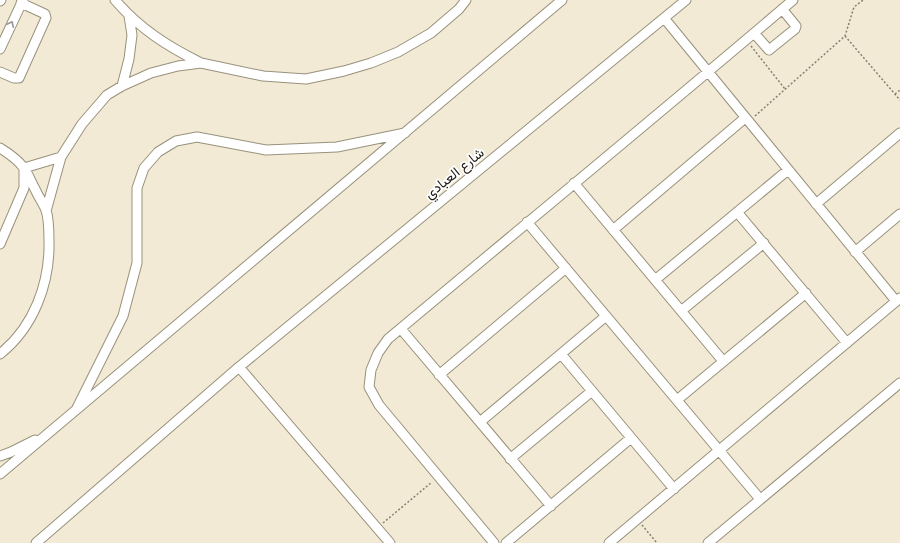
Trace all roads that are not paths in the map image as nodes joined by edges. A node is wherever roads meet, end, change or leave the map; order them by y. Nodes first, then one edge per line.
1 (115, 0) edge
2 (466, 0) edge
3 (562, 0) edge
4 (686, 0) edge
5 (793, 0) edge
6 (22, 2) edge
7 (782, 9) junction
8 (129, 16) junction
9 (664, 18) junction
10 (754, 33) junction
11 (0, 49) edge
12 (201, 63) junction
13 (0, 72) edge
14 (708, 73) junction
15 (122, 86) junction
16 (747, 120) junction
17 (900, 132) edge
18 (406, 133) junction
19 (0, 148) edge
20 (61, 157) junction
21 (24, 168) junction
22 (788, 170) junction
23 (574, 184) junction
24 (816, 204) junction
25 (46, 211) junction
26 (737, 212) junction
27 (900, 214) edge
28 (527, 222) junction
29 (613, 230) junction
30 (764, 243) junction
31 (0, 244) edge
32 (855, 252) junction
33 (566, 268) junction
34 (654, 280) junction
35 (806, 293) junction
36 (898, 300) edge
37 (681, 311) junction
38 (606, 316) junction
39 (401, 329) junction
40 (847, 343) junction
41 (0, 354) edge
42 (561, 354) junction
43 (723, 361) junction
44 (240, 367) junction
45 (439, 375) junction
46 (900, 383) edge
47 (592, 390) junction
48 (677, 400) junction
49 (76, 411) junction
50 (480, 422) junction
51 (50, 432) junction
52 (631, 438) junction
53 (720, 451) junction
54 (0, 456) edge
55 (510, 458) junction
56 (0, 474) edge
57 (674, 489) junction
58 (760, 499) junction
59 (551, 506) junction
60 (36, 543) edge
61 (390, 543) edge
62 (494, 543) edge
63 (506, 543) edge
64 (609, 543) edge
65 (708, 543) edge

1 - 8 street
2 - 12 street
3 - 18 street
4 - 9 street, شارع العبادي
5 - 7 street
11 -> 6 street
6 - 13 street
7 - 10 street
7 - 10 street
8 - 12 street
8 - 15 street
9 - 14 street
9 - 44 street, شارع العبادي
10 - 14 street
12 - 15 street
14 - 16 street
14 - 23 street
15 - 20 street
16 - 22 street
16 - 29 street
17 - 24 street
18 - 49 street
18 - 49 street
19 - 21 street
20 - 21 street
20 - 25 street
21 - 25 street
21 - 31 street
22 - 24 street
22 - 26 street
23 - 28 street
23 - 29 street
24 - 32 street
25 - 41 street
26 - 30 street
26 - 34 street
27 - 32 street
28 - 33 street
28 - 39 street
29 - 34 street
30 - 35 street
30 - 37 street
32 - 36 street
33 - 38 street
33 - 45 street
34 - 37 street
35 - 40 street
35 - 43 street
36 - 40 street
37 - 43 street
38 - 42 street
38 - 48 street
39 - 45 street
39 - 62 street
40 - 53 street
42 - 47 street
42 - 50 street
43 - 48 street
44 - 60 street, شارع العبادي
44 - 61 street
45 - 50 street
46 - 58 street
47 - 52 street
47 - 55 street
48 - 53 street
49 - 51 street
50 - 55 street
51 - 54 street
51 - 56 street
52 - 57 street
52 - 59 street
53 - 57 street
53 - 58 street
55 - 59 street
57 - 64 street
58 - 65 street
59 - 63 street

